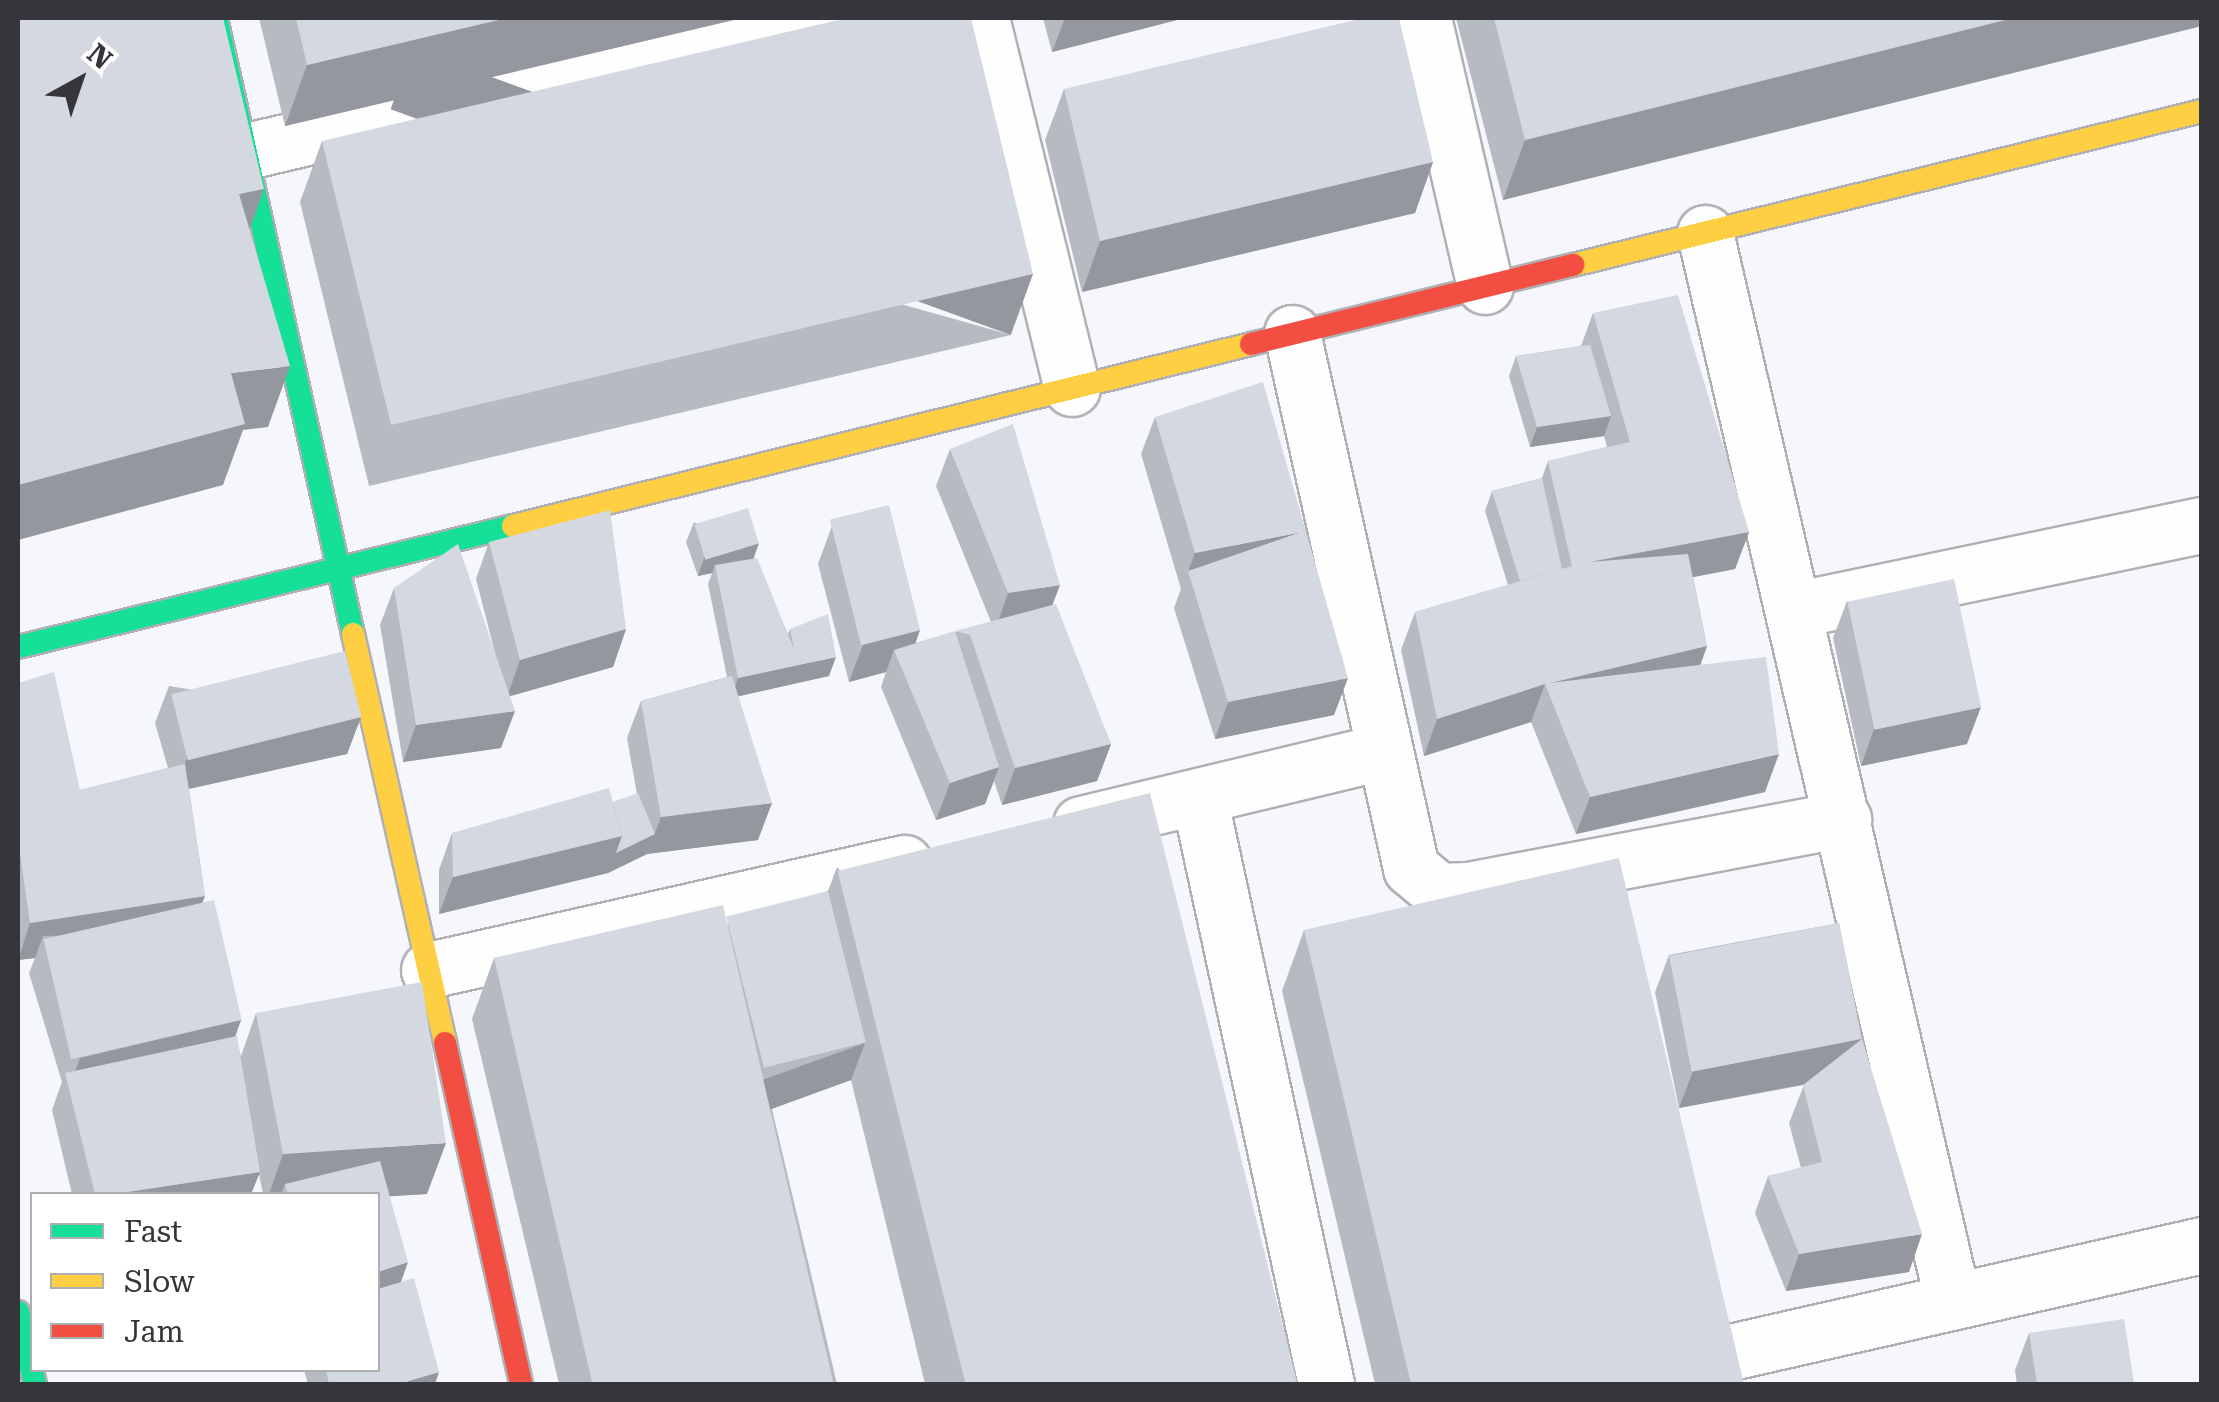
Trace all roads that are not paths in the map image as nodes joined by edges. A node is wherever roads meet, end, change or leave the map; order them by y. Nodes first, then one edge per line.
1 (216, 18) edge
2 (814, 18) edge
3 (981, 18) edge
4 (1423, 18) edge
5 (2202, 111) edge
6 (247, 150) junction
7 (1705, 232) junction
8 (1485, 286) junction
9 (1292, 333) junction
10 (1072, 388) junction
11 (2202, 526) edge
12 (340, 567) junction
13 (1794, 610) junction
14 (18, 646) edge
15 (1380, 752) junction
16 (1199, 797) junction
17 (1842, 819) junction
18 (1026, 836) edge
19 (948, 853) edge
20 (1598, 866) junction
21 (1611, 922) edge
22 (429, 970) junction
23 (2202, 1245) edge
24 (1699, 1300) edge
25 (1953, 1302) junction
26 (18, 1312) edge
27 (30, 1366) edge
28 (1716, 1370) edge
29 (521, 1384) edge
30 (1326, 1384) edge

1 - 6 street
2 - 6 street
3 - 10 street
4 - 8 street
5 - 7 street
6 - 12 street
7 - 8 street
7 - 13 street
8 - 9 street
9 - 10 street
9 - 15 street
10 - 12 street
11 - 13 street
12 - 14 street
12 - 22 street
13 - 17 street
15 - 16 street
15 - 20 street
16 - 18 street
16 - 30 street
17 - 20 street
17 - 25 street
19 - 22 street
20 - 21 street
22 - 29 street
23 - 25 street
24 - 28 street
25 - 28 street
26 - 27 street

